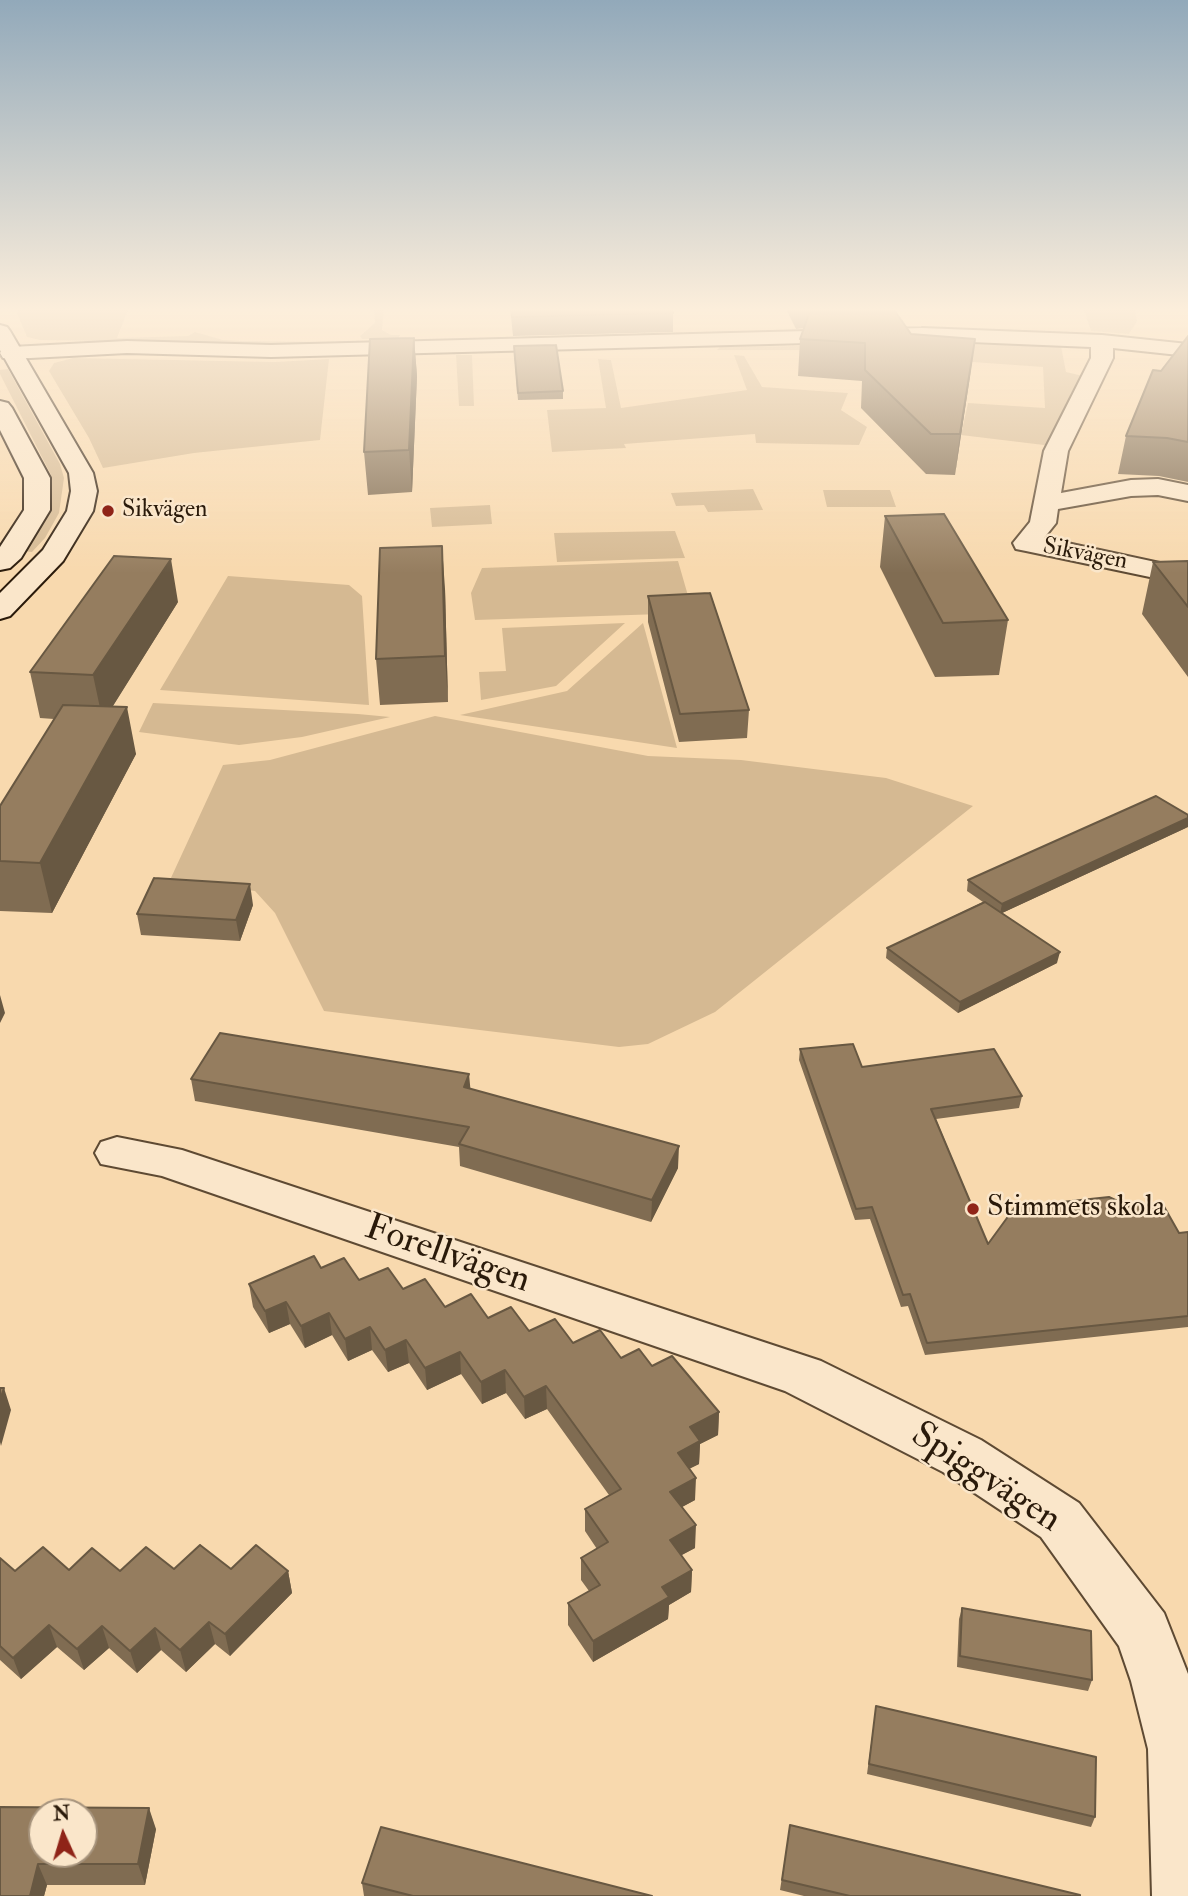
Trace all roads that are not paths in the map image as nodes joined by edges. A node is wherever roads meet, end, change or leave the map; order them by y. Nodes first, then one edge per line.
1 (35, 395) edge
2 (1083, 395) edge
3 (0, 408) edge
4 (1188, 493) edge
5 (1046, 505) junction
6 (0, 562) edge
7 (0, 572) edge
8 (33, 573) junction
9 (1188, 577) edge
10 (0, 610) edge
11 (117, 1153) dead end
12 (774, 1366) joint
13 (1185, 1896) edge

1 - 8 street
2 - 5 street, Sikvägen
3 - 6 street
4 - 5 street, Sikvägen
5 - 9 street, Sikvägen
7 - 8 street
8 - 10 street
11 - 12 street, Forellvägen
12 - 13 street, Spiggvägen

